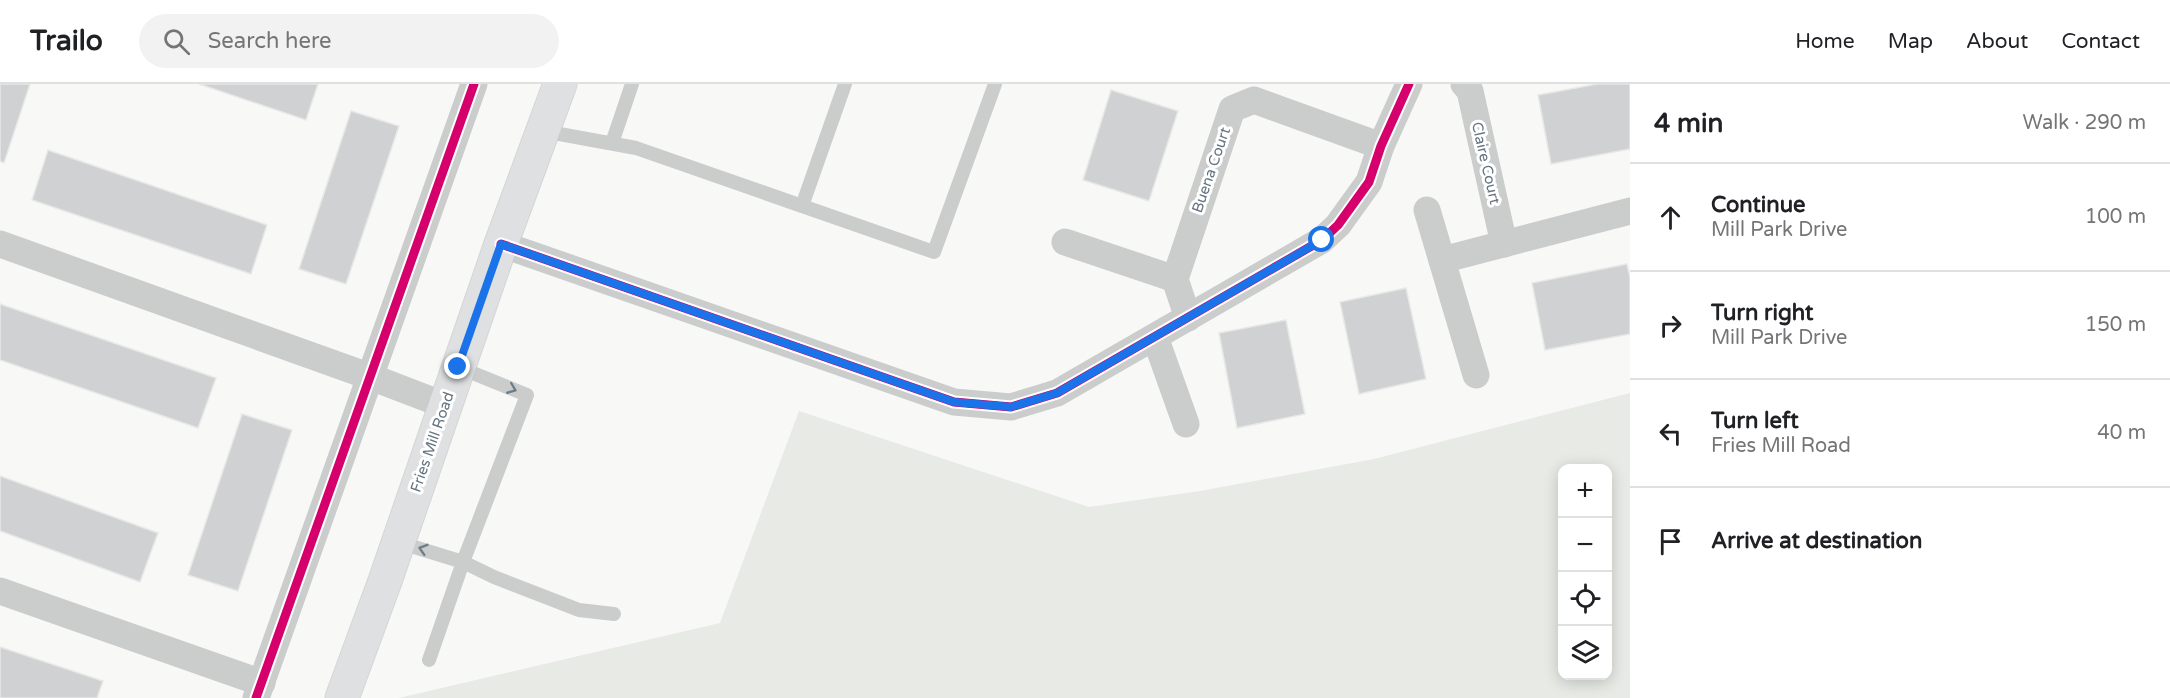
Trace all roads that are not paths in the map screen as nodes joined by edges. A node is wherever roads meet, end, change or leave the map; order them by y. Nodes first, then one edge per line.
1 (474, 84) edge
2 (560, 84) edge
3 (632, 84) edge
4 (846, 84) edge
5 (995, 84) edge
6 (1409, 84) edge
7 (1464, 84) edge
8 (543, 131) junction
9 (612, 143) junction
10 (1381, 146) junction
11 (802, 206) junction
12 (1427, 210) dead end
13 (1630, 211) edge
14 (1065, 242) dead end
15 (0, 244) edge
16 (501, 244) junction
17 (1504, 244) junction
18 (1442, 260) junction
19 (1174, 279) junction
20 (1188, 318) junction
21 (1155, 337) junction
22 (458, 367) junction
23 (1476, 375) dead end
24 (371, 377) junction
25 (444, 405) junction
26 (1185, 424) dead end
27 (398, 542) junction
28 (463, 562) junction
29 (0, 591) edge
30 (614, 614) dead end
31 (429, 660) dead end
32 (259, 690) edge
33 (342, 698) edge

1 - 24 street
2 - 8 main road, Fries Mill Road
3 - 9 lane
4 - 11 lane
5 - 11 lane
6 - 10 street
7 - 17 street, Claire Court
8 - 9 lane
8 - 16 main road, Fries Mill Road
9 - 11 lane
10 - 19 street, Buena Court
10 - 20 street
12 - 18 street
13 - 17 street
14 - 19 street
15 - 24 street
16 - 21 street
16 - 22 main road, Fries Mill Road
17 - 18 street
18 - 23 street
19 - 20 street
20 - 21 street
21 - 26 street
22 - 25 main road, Fries Mill Road
22 -> 28 lane
24 - 25 street
24 - 32 street
25 - 27 main road, Fries Mill Road
28 -> 27 lane
27 - 33 main road, Fries Mill Road
28 - 30 lane
28 - 31 lane
29 - 32 street

